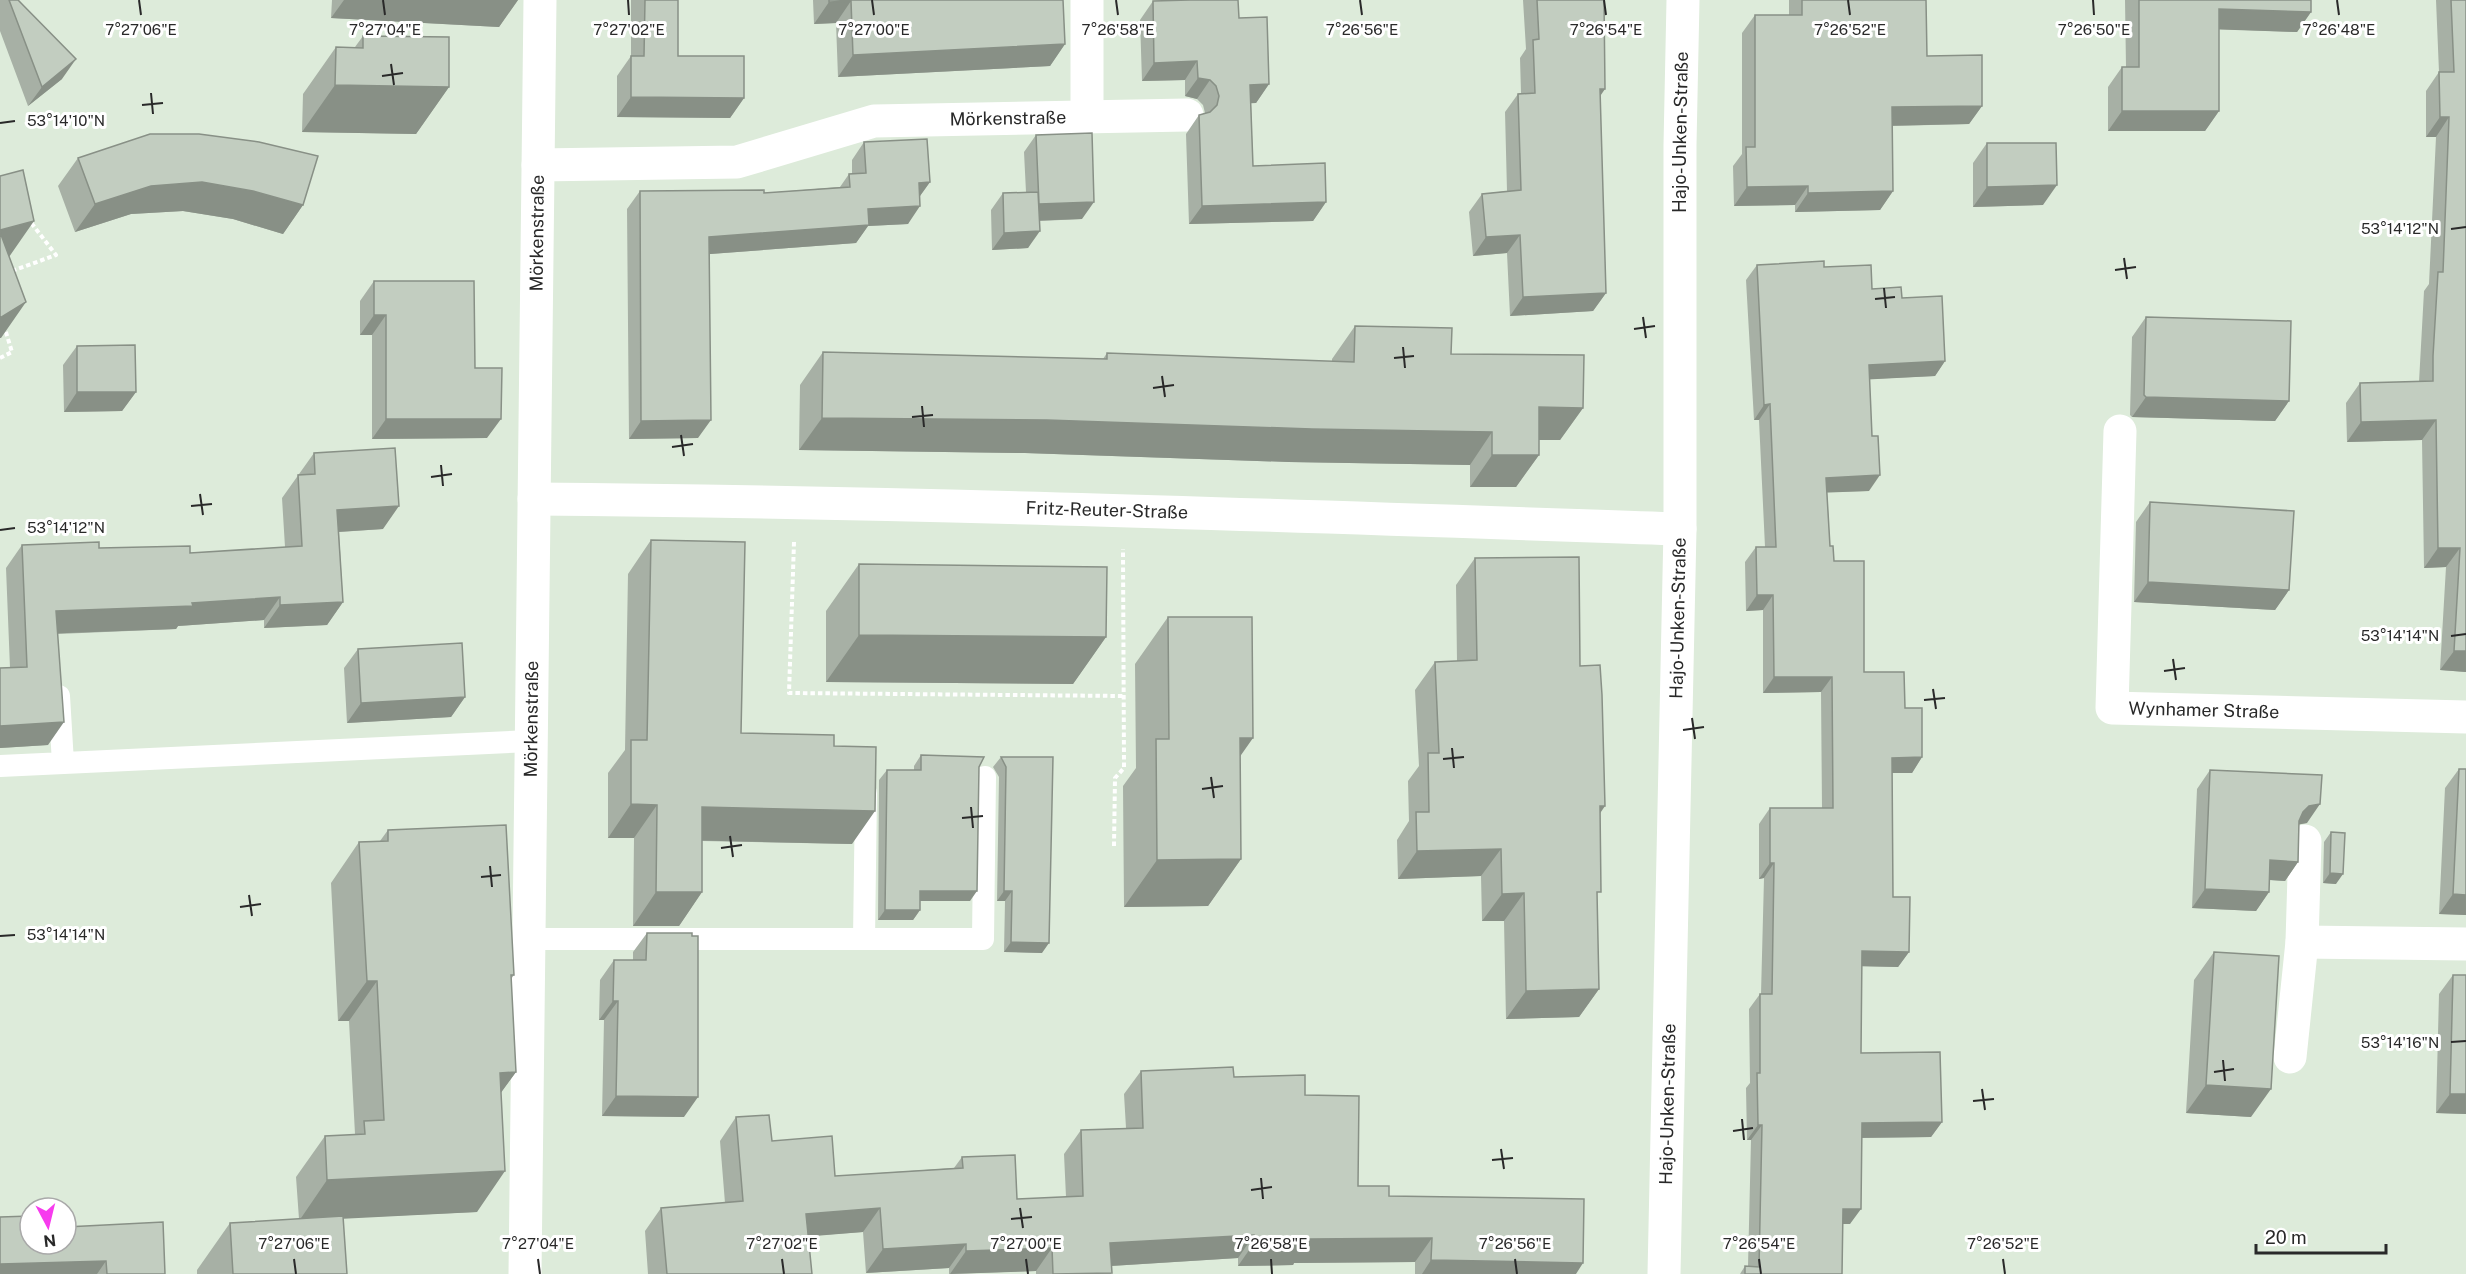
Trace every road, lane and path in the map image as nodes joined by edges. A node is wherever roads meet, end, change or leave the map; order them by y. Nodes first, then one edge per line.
1 (540, 0) edge
2 (1087, 0) edge
3 (1683, 0) edge
4 (1186, 115) dead end
5 (1086, 117) junction
6 (538, 165) junction
7 (22, 211) edge
8 (6, 273) edge
9 (3, 324) edge
10 (0, 358) edge
11 (2120, 430) dead end
12 (534, 499) junction
13 (795, 501) junction
14 (1122, 509) junction
15 (1680, 529) junction
16 (58, 680) edge
17 (1123, 696) junction
18 (2466, 717) edge
19 (531, 741) junction
20 (63, 763) junction
21 (0, 766) edge
22 (866, 777) edge
23 (985, 777) dead end
24 (2305, 841) dead end
25 (1114, 846) dead end
26 (528, 939) junction
27 (864, 939) junction
28 (2302, 942) junction
29 (2466, 944) edge
30 (2290, 1057) dead end
31 (525, 1274) edge
32 (1664, 1274) edge

1 - 6 street, Mörkenstraße
2 - 5 street, Mörkenstraße
3 - 15 street, Hajo-Unken-Straße
4 - 5 street, Mörkenstraße
5 - 6 street, Mörkenstraße
6 - 12 street, Mörkenstraße
7 - 8 path
9 - 10 path
11 - 18 street, Wynhamer Straße
12 - 13 street, Fritz-Reuter-Straße
12 - 19 street, Mörkenstraße
13 - 14 street, Fritz-Reuter-Straße
13 - 17 path
14 - 15 street, Fritz-Reuter-Straße
14 - 17 path
15 - 32 street, Hajo-Unken-Straße
16 - 20 lane
17 - 25 path
19 - 20 lane
19 - 26 street, Mörkenstraße
20 - 21 lane
22 - 27 lane
23 - 27 lane
24 - 28 street
26 - 27 lane
26 - 31 street, Mörkenstraße
28 - 29 street
28 - 30 street

